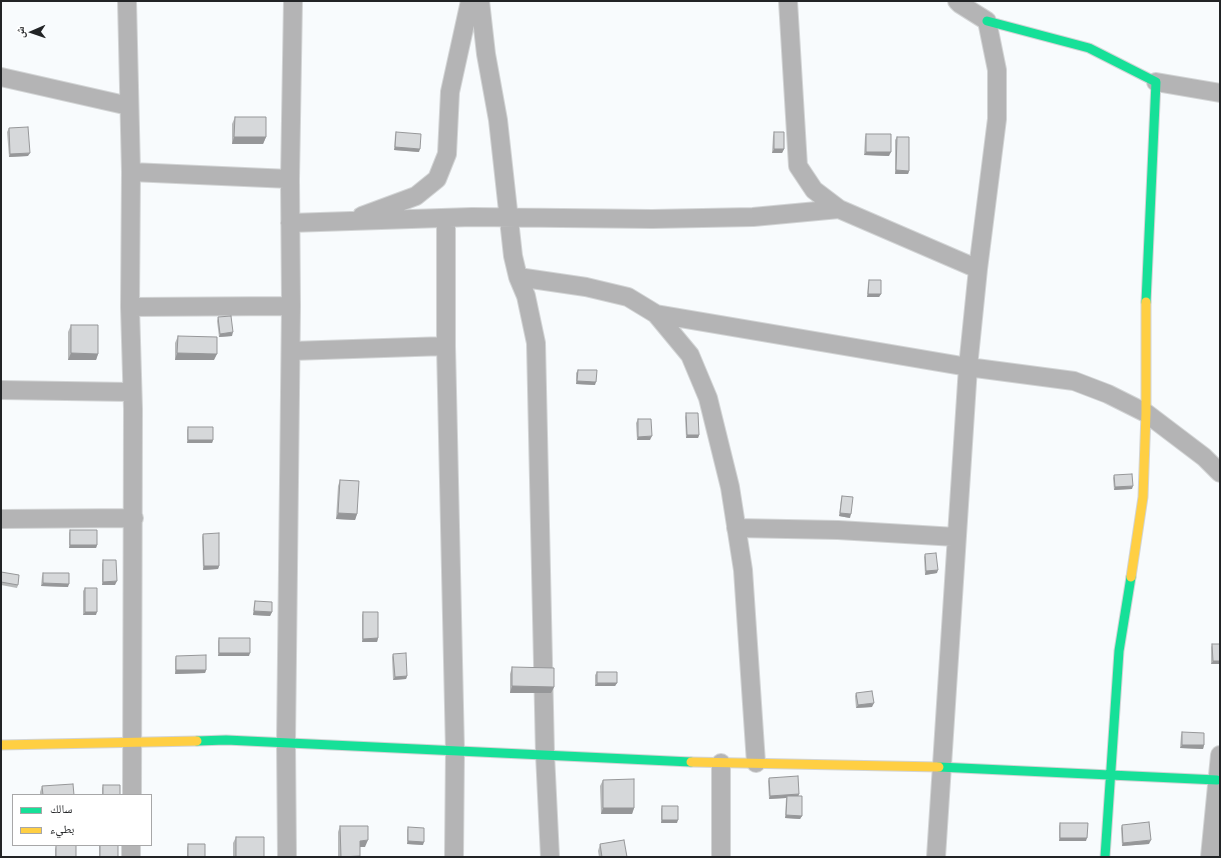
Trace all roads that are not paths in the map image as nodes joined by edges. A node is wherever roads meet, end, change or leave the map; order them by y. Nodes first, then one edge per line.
1 (127, 1) edge
2 (293, 1) edge
3 (470, 1) edge
4 (480, 1) edge
5 (788, 1) edge
6 (957, 1) edge
7 (987, 21) junction
8 (1, 77) edge
9 (1156, 82) junction
10 (1220, 93) edge
11 (129, 106) junction
12 (131, 172) junction
13 (290, 179) junction
14 (839, 209) junction
15 (446, 218) junction
16 (509, 218) junction
17 (346, 222) junction
18 (290, 223) junction
19 (978, 269) junction
20 (518, 277) junction
21 (291, 306) junction
22 (130, 307) junction
23 (656, 314) junction
24 (446, 346) junction
25 (291, 351) junction
26 (968, 367) junction
27 (1, 390) edge
28 (131, 392) junction
29 (1146, 413) junction
30 (1220, 473) edge
31 (134, 518) junction
32 (1, 519) edge
33 (736, 528) junction
34 (956, 536) junction
35 (133, 743) junction
36 (286, 743) junction
37 (1, 745) edge
38 (455, 751) junction
39 (545, 754) junction
40 (1220, 755) edge
41 (721, 763) junction
42 (756, 763) junction
43 (941, 767) junction
44 (1110, 774) junction
45 (1217, 780) junction
46 (132, 794) edge
47 (131, 846) edge
48 (131, 857) edge
49 (287, 857) edge
50 (454, 857) edge
51 (550, 857) edge
52 (720, 857) edge
53 (936, 857) edge
54 (1104, 857) edge
55 (1210, 857) edge

1 - 11 street
2 - 13 street
3 - 17 street
4 - 16 street
5 - 14 street
6 - 7 street
7 - 9 street
7 - 19 street
8 - 11 street
9 - 10 street
9 - 29 street
11 - 12 street
12 - 13 street
12 - 22 street
13 - 18 street
14 - 16 street
14 - 19 street
15 - 16 street
15 - 17 street
15 - 24 street
16 - 20 street
17 - 18 street
18 - 21 street
19 - 26 street
20 - 23 street
20 - 39 street
21 - 22 street
21 - 25 street
22 - 28 street
23 - 26 street
23 - 33 street
24 - 25 street
24 - 38 street
25 - 36 street
26 - 29 street
26 - 34 street
27 - 28 street
28 - 31 street
29 - 30 street
29 - 44 street
31 - 32 street
31 - 35 street
33 - 34 street
33 - 42 street
34 - 43 street
35 - 36 street
35 - 37 street
35 - 46 street
36 - 38 street
36 - 49 street
38 - 39 street
38 - 50 street
39 - 41 street
39 - 51 street
40 - 45 street
41 - 42 street
41 - 52 street
42 - 43 street
43 - 44 street
43 - 53 street
44 - 45 street
44 - 54 street
45 - 55 street
47 - 48 street

